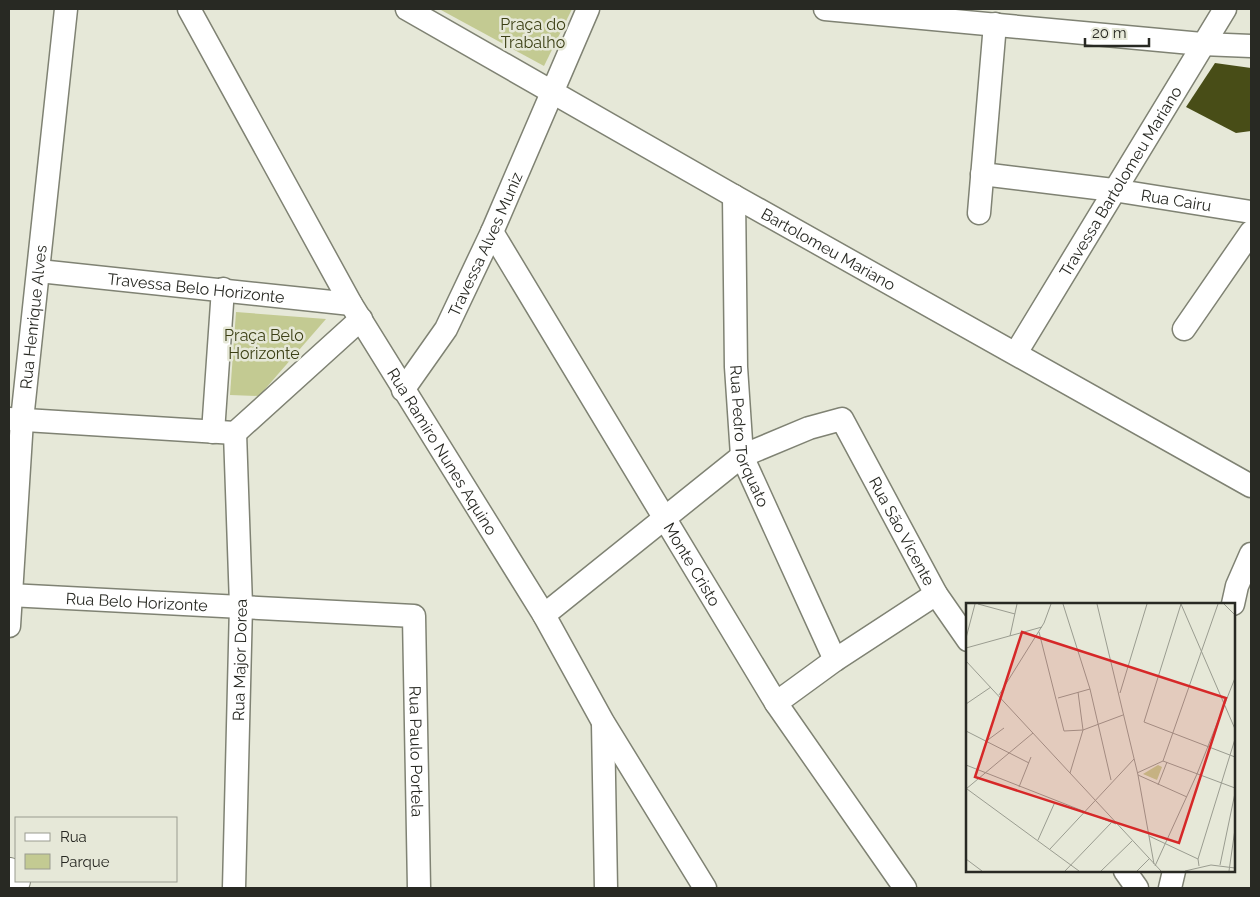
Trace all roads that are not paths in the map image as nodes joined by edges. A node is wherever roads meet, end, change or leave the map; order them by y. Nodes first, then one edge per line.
1 (66, 9) edge
2 (189, 9) edge
3 (407, 9) edge
4 (588, 9) edge
5 (826, 9) edge
6 (1225, 9) edge
7 (995, 24) junction
8 (1202, 44) junction
9 (1251, 46) edge
10 (551, 91) junction
11 (982, 174) junction
12 (1113, 190) junction
13 (734, 196) junction
14 (1251, 212) edge
15 (979, 213) dead end
16 (492, 232) junction
17 (1251, 232) edge
18 (39, 271) junction
19 (223, 289) junction
20 (356, 312) junction
21 (1184, 329) dead end
22 (1016, 353) junction
23 (403, 390) junction
24 (16, 420) edge
25 (224, 432) junction
26 (742, 456) junction
27 (1251, 486) edge
28 (664, 518) junction
29 (1251, 554) edge
30 (936, 594) junction
31 (10, 595) edge
32 (1233, 603) edge
33 (241, 606) junction
34 (544, 615) junction
35 (414, 616) joint
36 (9, 626) edge
37 (966, 637) edge
38 (835, 660) junction
39 (776, 703) junction
40 (603, 722) junction
41 (1126, 872) edge
42 (1174, 872) edge
43 (234, 888) edge
44 (419, 888) edge
45 (606, 888) edge
46 (705, 888) edge
47 (905, 888) edge
48 (1137, 888) edge
49 (1170, 888) edge

1 - 18 street, Rua Henrique Alves
2 - 20 street, Rua Ramiro Nunes Aquino
3 - 10 street, Bartolomeu Mariano
4 - 10 street, Travessa Alves Muniz
5 - 7 street
6 - 8 street, Travessa Bartolomeu Mariano
7 - 8 street
7 - 11 street
8 - 9 street
8 - 12 street, Travessa Bartolomeu Mariano
10 - 13 street, Bartolomeu Mariano
10 - 16 street, Travessa Alves Muniz
11 - 12 street, Rua Cairu
11 - 15 street
12 - 14 street, Rua Cairu
12 - 22 street, Travessa Bartolomeu Mariano
13 - 22 street, Bartolomeu Mariano
13 - 26 street, Rua Pedro Torquato
16 - 23 street, Travessa Alves Muniz
16 - 28 street, Monte Cristo
17 - 21 street
18 - 19 street, Travessa Belo Horizonte
18 - 24 street, Rua Henrique Alves
19 - 20 street, Travessa Belo Horizonte
19 - 25 street
20 - 23 street, Rua Ramiro Nunes Aquino
20 - 25 street
22 - 27 street, Bartolomeu Mariano
23 - 34 street, Rua Ramiro Nunes Aquino
24 - 25 street
24 - 31 street, Rua Henrique Alves
25 - 33 street, Rua Major Dorea
26 - 28 street
26 - 30 street, Rua São Vicente
26 - 38 street, Rua Pedro Torquato
28 - 34 street
28 - 39 street, Monte Cristo
29 - 32 street
30 - 37 street, Rua São Vicente
30 - 38 street
31 - 33 street, Rua Belo Horizonte
31 - 36 street, Rua Henrique Alves
33 - 35 street, Rua Belo Horizonte
33 - 43 street, Rua Major Dorea
34 - 40 street, Rua Ramiro Nunes Aquino
35 - 44 street, Rua Paulo Portela
38 - 39 street
39 - 47 street, Monte Cristo
40 - 45 street
40 - 46 street, Rua Ramiro Nunes Aquino
41 - 48 street
42 - 49 street

